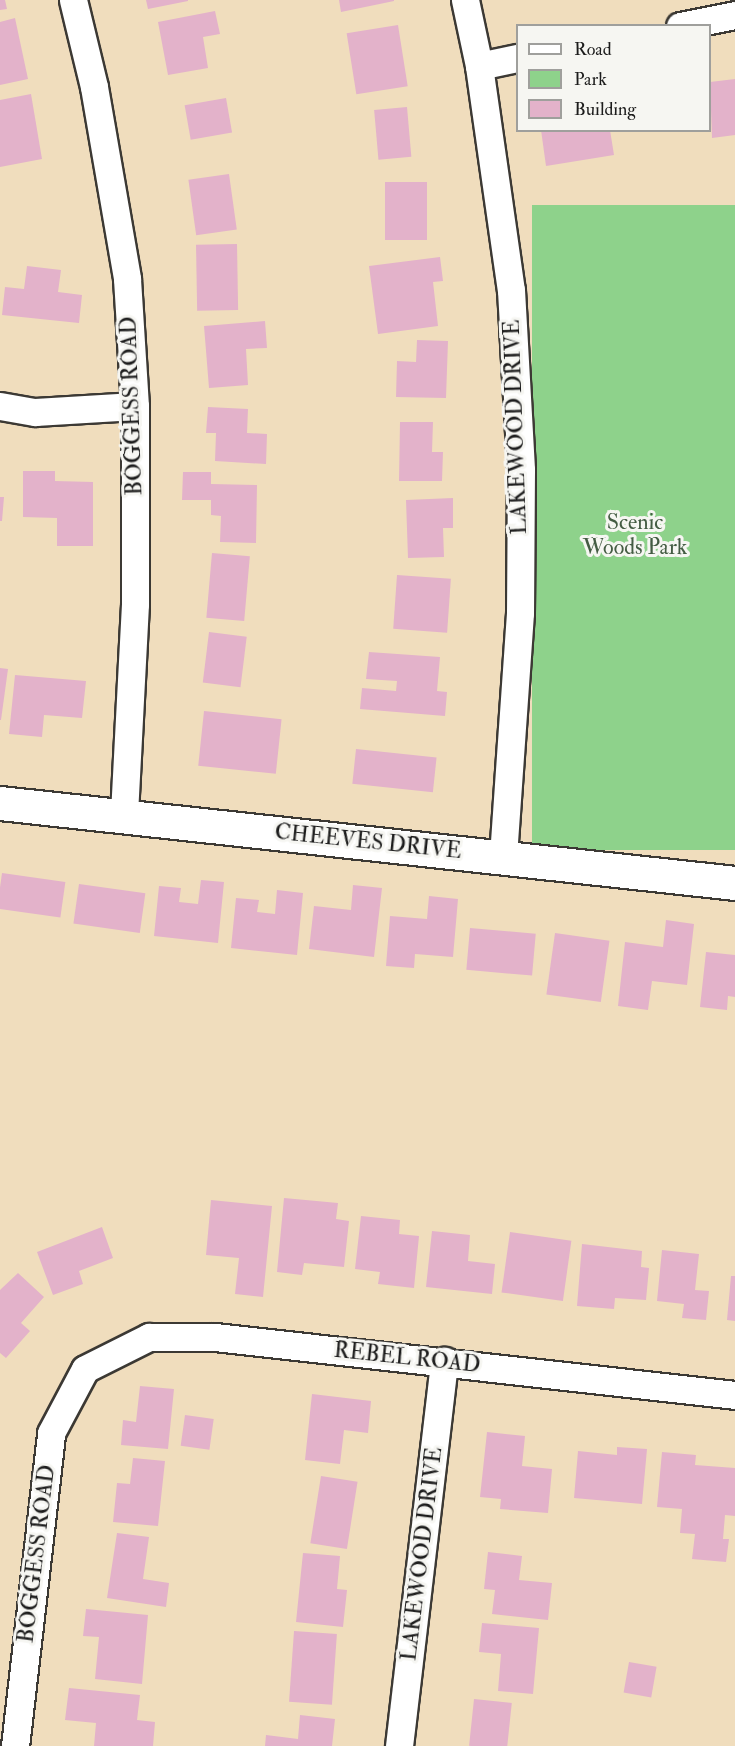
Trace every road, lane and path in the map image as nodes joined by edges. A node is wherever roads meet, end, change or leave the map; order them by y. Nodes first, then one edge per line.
1 (73, 0) edge
2 (465, 0) edge
3 (735, 15) edge
4 (690, 24) edge
5 (516, 58) edge
6 (479, 66) junction
7 (0, 406) edge
8 (135, 406) junction
9 (0, 803) edge
10 (124, 817) junction
11 (503, 857) junction
12 (735, 883) edge
13 (444, 1362) junction
14 (85, 1369) joint
15 (735, 1395) edge
16 (15, 1746) edge
17 (399, 1746) edge

1 - 8 street, BOGGESS ROAD
2 - 6 street, LAKEWOOD DRIVE
3 - 4 street
5 - 6 street
6 - 11 street, LAKEWOOD DRIVE
7 - 8 street
8 - 10 street, BOGGESS ROAD
9 - 10 street, CHEEVES DRIVE
10 - 11 street, CHEEVES DRIVE
11 - 12 street, CHEEVES DRIVE
13 - 14 street, REBEL ROAD
13 - 15 street, REBEL ROAD
13 - 17 street, LAKEWOOD DRIVE
14 - 16 street, BOGGESS ROAD

